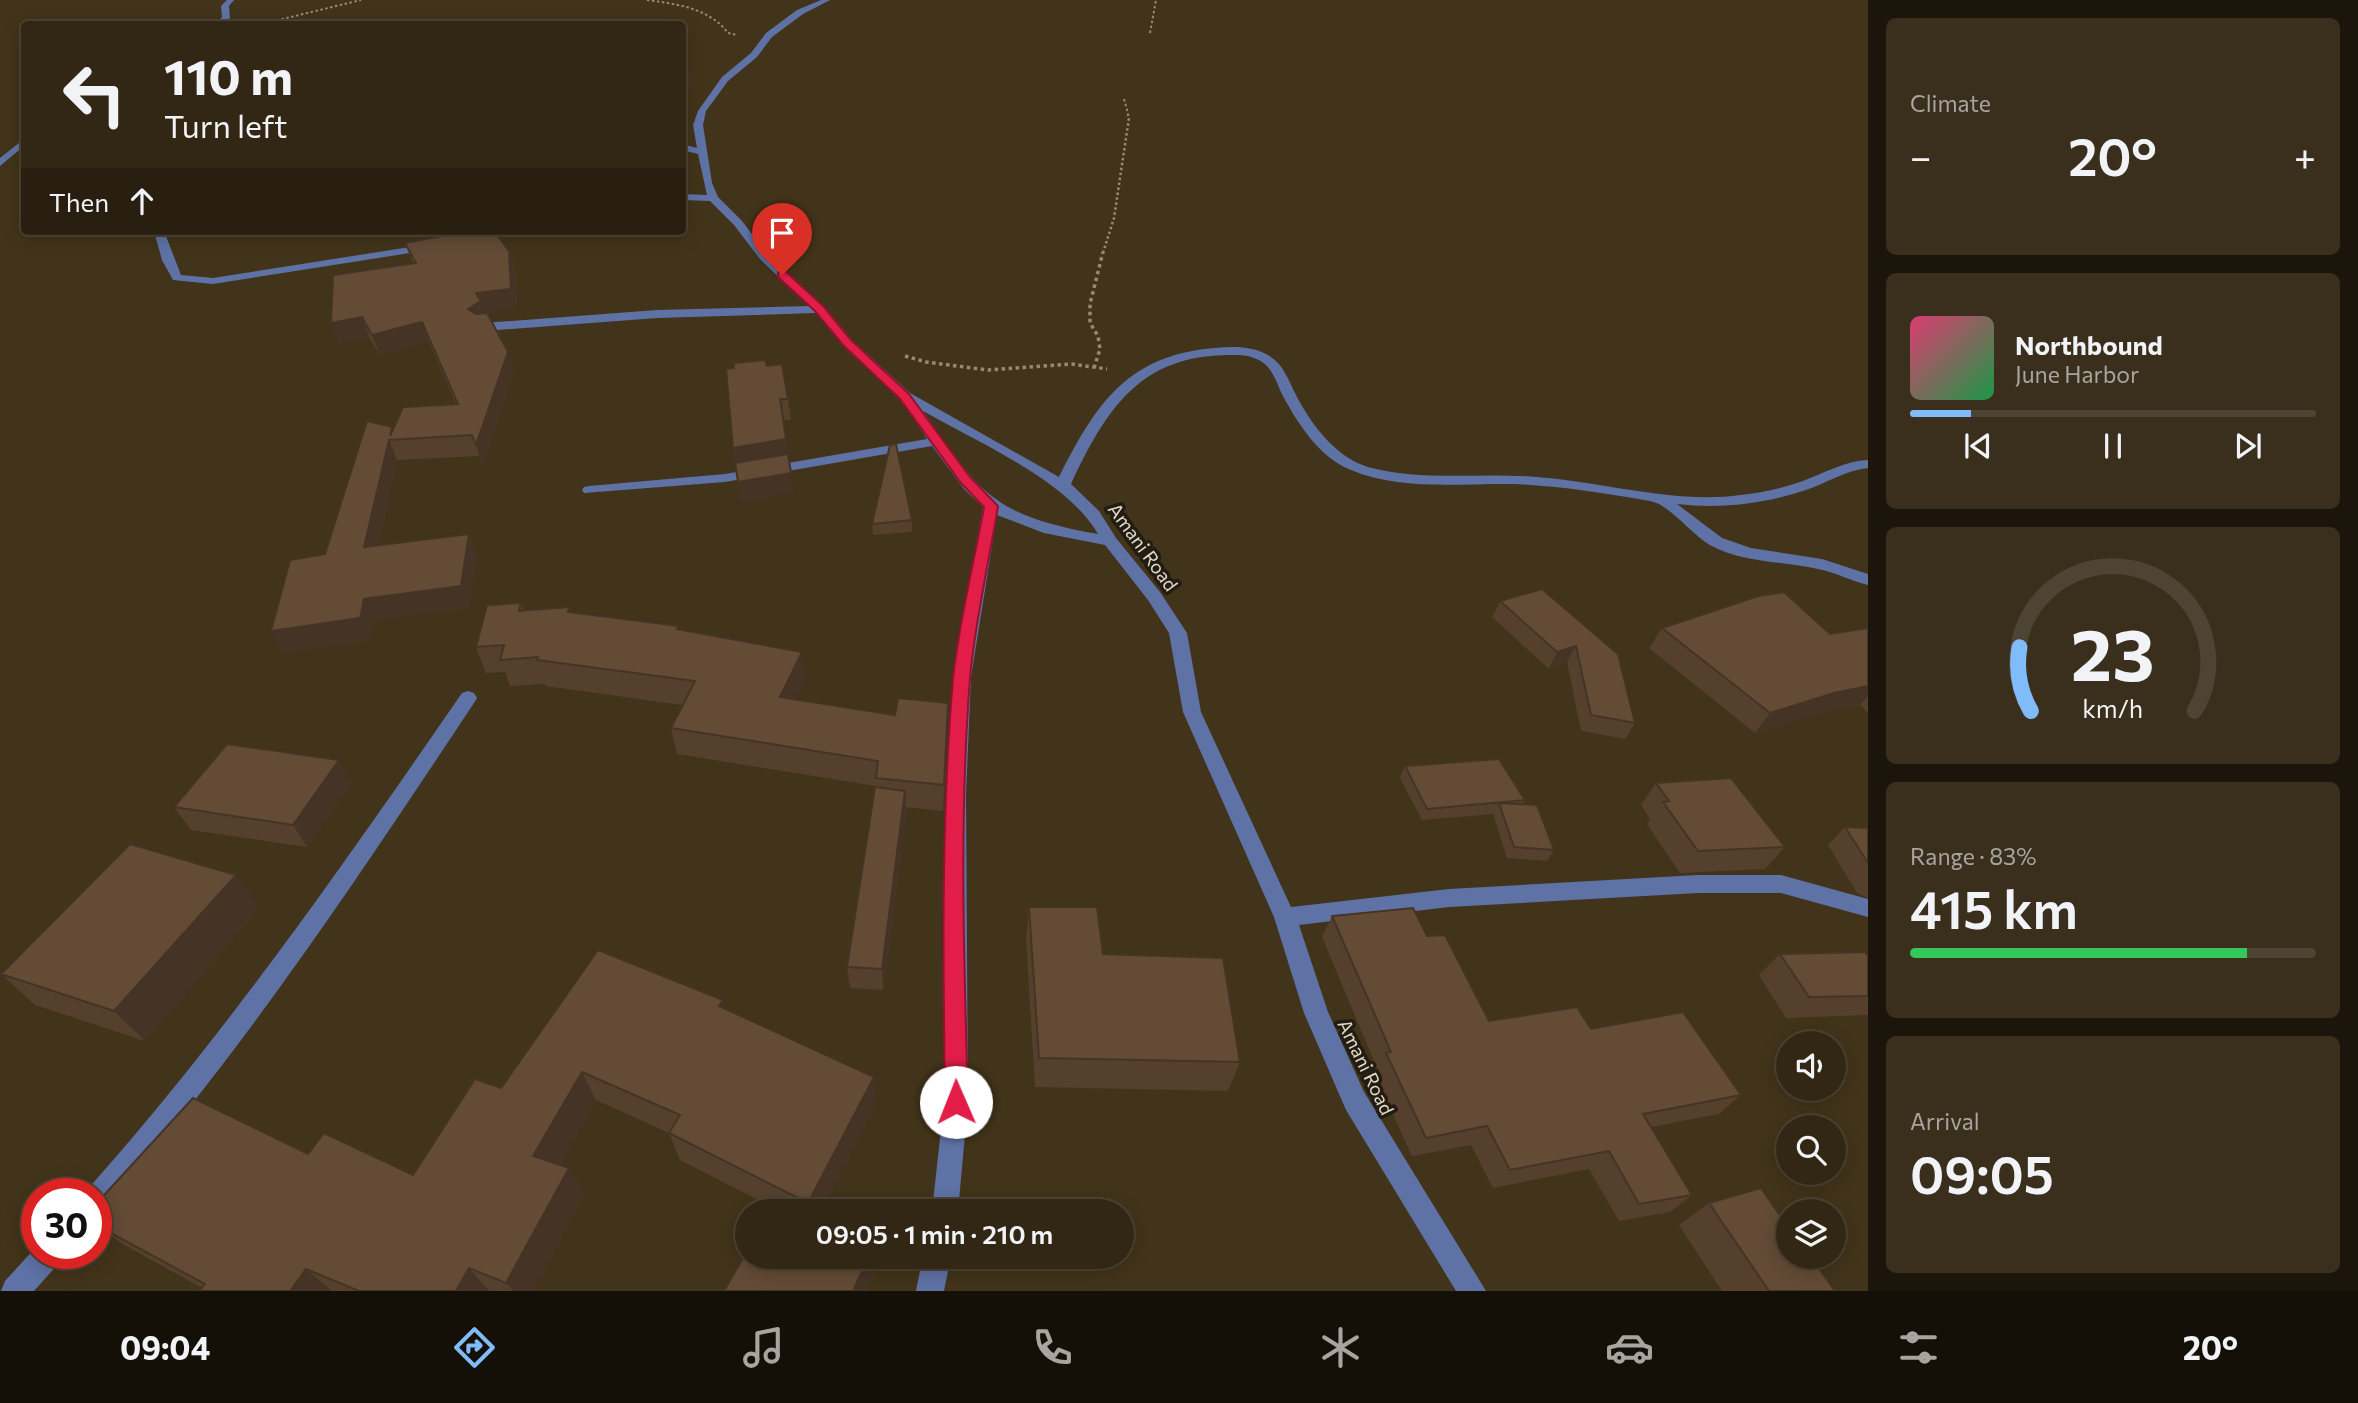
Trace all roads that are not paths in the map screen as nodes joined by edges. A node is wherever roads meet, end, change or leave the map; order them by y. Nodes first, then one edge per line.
1 (231, 0) edge
2 (827, 0) edge
3 (222, 21) edge
4 (21, 145) edge
5 (686, 148) edge
6 (702, 152) junction
7 (0, 163) edge
8 (686, 197) edge
9 (713, 198) junction
10 (160, 235) edge
11 (491, 235) edge
12 (819, 309) junction
13 (483, 327) edge
14 (905, 396) junction
15 (938, 441) junction
16 (1868, 464) edge
17 (1063, 485) junction
18 (589, 490) dead end
19 (1658, 497) junction
20 (991, 506) junction
21 (1110, 541) junction
22 (1868, 580) edge
23 (468, 698) dead end
24 (1868, 908) edge
25 (1285, 917) junction
26 (112, 1181) edge
27 (946, 1199) edge
28 (35, 1269) edge
29 (934, 1269) edge
30 (16, 1291) edge
31 (930, 1291) edge
32 (1472, 1291) edge

1 - 3 street
2 - 6 street, Amani Road
4 - 7 street
5 - 6 street
6 - 9 street, Amani Road
8 - 9 street
9 - 12 street, Amani Road
10 - 11 street
12 - 13 street
12 - 14 street, Amani Road
14 - 15 street
14 - 17 street, Amani Road
15 - 18 street
15 - 20 street
16 - 19 street
17 - 19 street
17 - 21 street, Amani Road
19 - 22 street
20 - 21 street
20 - 27 street
21 - 25 street, Amani Road
23 - 26 street
24 - 25 street
25 - 32 street, Amani Road
28 - 30 street
29 - 31 street

